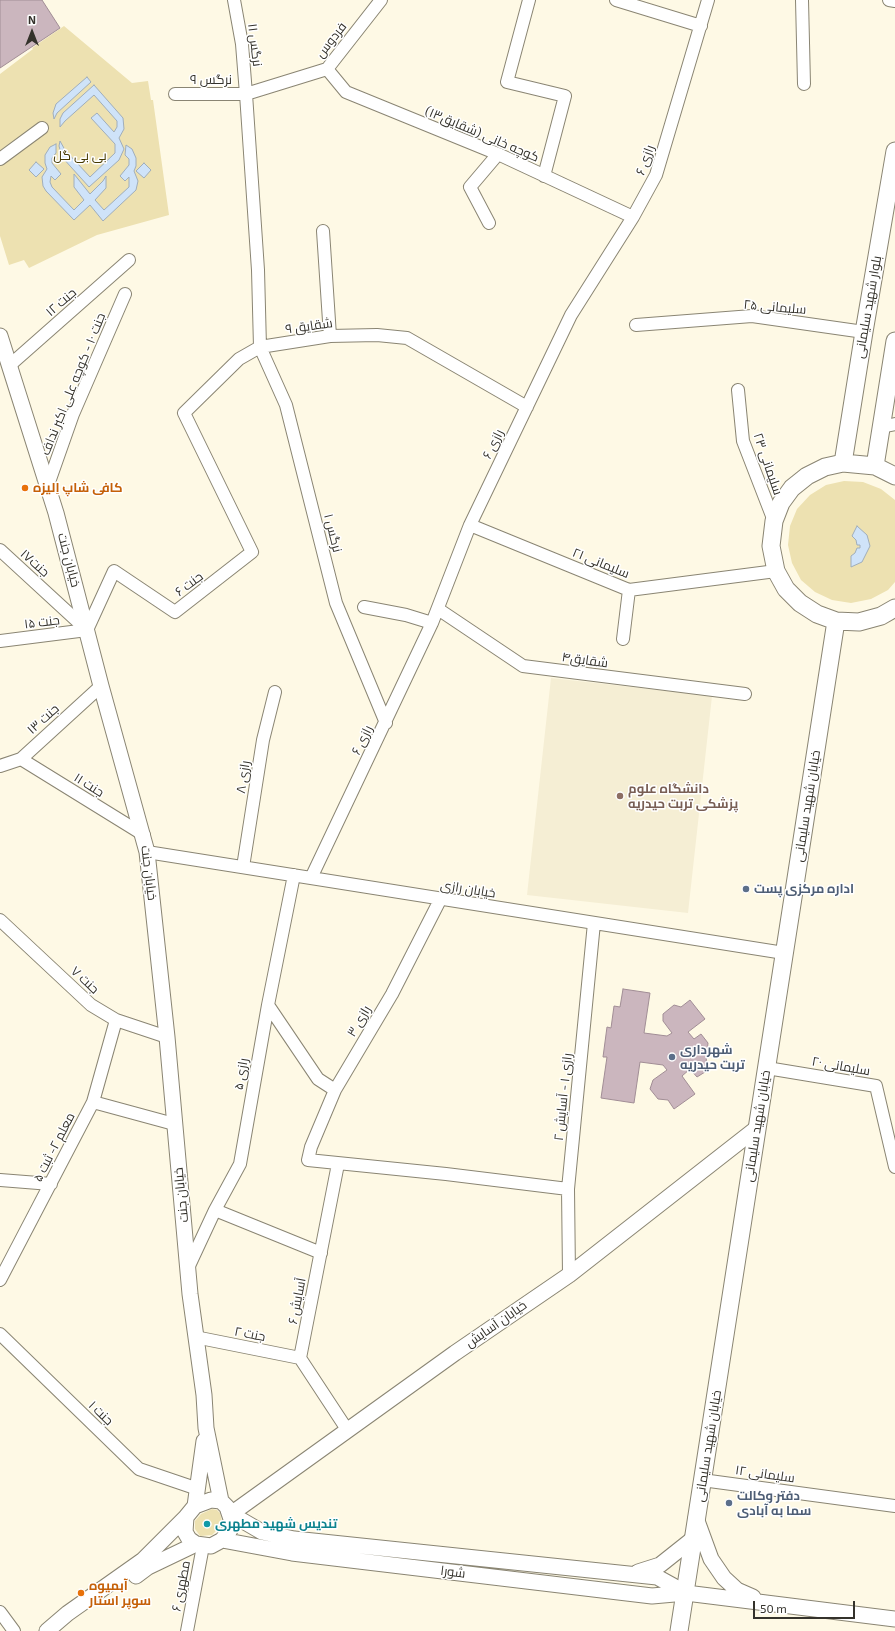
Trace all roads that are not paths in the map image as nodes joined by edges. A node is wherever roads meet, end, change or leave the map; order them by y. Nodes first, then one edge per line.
1 (234, 0) edge
2 (381, 0) edge
3 (529, 0) edge
4 (616, 0) edge
5 (708, 0) edge
6 (802, 0) edge
7 (889, 0) edge
8 (895, 1) edge
9 (701, 26) junction
10 (327, 69) junction
11 (804, 84) dead end
12 (175, 94) dead end
13 (246, 94) junction
14 (42, 128) dead end
15 (895, 151) edge
16 (498, 154) junction
17 (0, 159) edge
18 (544, 176) junction
19 (633, 217) junction
20 (489, 223) dead end
21 (323, 231) dead end
22 (129, 260) dead end
23 (125, 294) dead end
24 (636, 325) dead end
25 (864, 332) junction
26 (330, 336) junction
27 (0, 337) edge
28 (895, 341) edge
29 (260, 347) junction
30 (10, 365) junction
31 (738, 390) dead end
32 (527, 407) junction
33 (888, 425) edge
34 (844, 463) junction
35 (875, 466) junction
36 (895, 476) edge
37 (48, 485) junction
38 (221, 488) joint
39 (774, 521) junction
40 (470, 525) junction
41 (0, 550) edge
42 (776, 570) junction
43 (629, 590) junction
44 (364, 607) dead end
45 (438, 608) junction
46 (895, 608) edge
47 (836, 621) junction
48 (432, 623) junction
49 (87, 630) junction
50 (623, 639) dead end
51 (0, 641) edge
52 (101, 686) junction
53 (275, 692) dead end
54 (745, 694) dead end
55 (386, 723) junction
56 (21, 759) junction
57 (0, 766) edge
58 (144, 835) junction
59 (147, 852) junction
60 (243, 867) junction
61 (294, 875) junction
62 (311, 878) junction
63 (441, 898) junction
64 (0, 920) edge
65 (594, 922) junction
66 (784, 953) junction
67 (268, 1005) junction
68 (116, 1020) junction
69 (167, 1037) junction
70 (766, 1068) junction
71 (335, 1090) junction
72 (93, 1102) junction
73 (889, 1122) edge
74 (174, 1124) junction
75 (757, 1128) junction
76 (338, 1164) junction
77 (895, 1167) edge
78 (0, 1180) edge
79 (51, 1184) junction
80 (568, 1189) junction
81 (215, 1210) junction
82 (321, 1253) junction
83 (188, 1268) junction
84 (569, 1274) junction
85 (0, 1280) edge
86 (0, 1334) edge
87 (195, 1337) junction
88 (300, 1358) junction
89 (206, 1428) junction
90 (348, 1430) junction
91 (702, 1480) junction
92 (198, 1489) junction
93 (221, 1501) junction
94 (895, 1506) edge
95 (191, 1512) junction
96 (231, 1514) junction
97 (696, 1518) junction
98 (694, 1538) junction
99 (222, 1540) junction
100 (200, 1545) junction
101 (629, 1574) junction
102 (686, 1593) junction
103 (767, 1603) junction
104 (0, 1612) edge
105 (895, 1619) edge
106 (14, 1631) edge
107 (47, 1631) edge
108 (61, 1631) edge
109 (187, 1631) edge
110 (679, 1631) edge

1 - 13 street, نرگس ۱۱
2 - 10 street, فردوس
3 - 18 street
4 - 9 street
5 - 9 street, رازی ۶
6 - 11 street
7 - 8 street
9 - 19 street, رازی ۶
10 - 13 street, فردوس
10 - 16 street, کوچه خانی (شقایق۱۳)
12 - 13 street, نرگس ۹
13 - 29 street, نرگس ۱۱
14 - 17 street
15 - 25 main road, بلوار شهید سلیمانی
16 - 18 street, کوچه خانی (شقایق۱۳)
16 - 20 street
18 - 19 street, کوچه خانی (شقایق۱۳)
19 - 32 street, رازی ۶
21 - 26 street
22 - 30 street, جنت ۱۲
23 - 37 street, جنت ۱۰ - کوچه علی اکبر نداف
24 - 25 street, سلیمانی ۲۵
25 - 34 main road, بلوار شهید سلیمانی
26 - 29 street, شقایق ۹
26 - 32 street, شقایق ۹
27 - 30 street, خیابان جنت
28 - 33 main road
29 - 38 street, شقایق ۹
29 - 55 street, نرگس ۱
30 - 37 street, خیابان جنت
31 - 39 street, سلیمانی ۲۳
32 - 40 street, رازی ۶
33 - 35 main road
34 - 35 main road
34 - 39 main road
35 - 36 main road
37 - 49 street, خیابان جنت
38 - 49 street, جنت ۶
39 - 42 main road
40 - 43 street, سلیمانی ۲۱
40 - 45 street, رازی ۶
41 - 49 street, جنت۱۷
42 - 43 street, سلیمانی ۲۱
42 - 47 main road
43 - 50 street
44 - 48 street
45 - 48 street, رازی ۶
45 - 54 street, شقایق۴
46 - 47 main road
47 - 66 main road, خیابان شهید سلیمانی
48 - 55 street, رازی ۶
49 - 51 street, جنت ۱۵
49 - 52 street, خیابان جنت
52 - 56 street, جنت ۱۳
52 - 58 street, خیابان جنت
53 - 60 street, رازی ۸
55 - 62 street, رازی ۶
56 - 57 street, جنت ۱۳
56 - 58 street, جنت ۱۱
58 - 59 street, خیابان جنت
59 - 60 street, خیابان رازی
59 - 69 street, خیابان جنت
60 - 61 street, خیابان رازی
61 - 62 street, خیابان رازی
61 - 67 street, رازی ۵
62 - 63 street, خیابان رازی
63 - 65 street, خیابان رازی
63 - 71 street, رازی ۳
64 - 68 street, جنت ۷
65 - 66 street, خیابان رازی
65 - 80 street, رازی ۱ - آسایش ۲
66 - 70 main road, خیابان شهید سلیمانی
67 - 71 street
67 - 81 street, رازی ۵
68 - 69 street, جنت ۷
68 - 72 street, معلم ۲- ثبت ۵
69 - 74 street, خیابان جنت
70 - 73 street, سلیمانی ۲۰
70 - 75 main road, خیابان شهید سلیمانی
71 - 76 street, رازی ۳
72 - 74 street
72 - 79 street, معلم ۲- ثبت ۵
73 - 77 street, سلیمانی ۲۰
74 - 83 street, خیابان جنت
75 - 84 street, خیابان آسایش
75 - 91 main road, خیابان شهید سلیمانی
76 - 80 street
76 - 82 street, آسایش ۶
78 - 79 street
79 - 85 street, معلم ۲- ثبت ۵
80 - 84 street, رازی ۱ - آسایش ۲
81 - 82 street
81 - 83 street, رازی ۵
82 - 88 street, آسایش ۶
83 - 87 street, خیابان جنت
84 - 90 street, خیابان آسایش
86 - 92 street, جنت ۱
87 - 88 street, جنت ۲
87 - 89 street, خیابان جنت
88 - 90 street
89 - 92 street, خیابان جنت
89 - 93 street, خیابان جنت
90 - 96 street, خیابان آسایش
91 - 94 street, سلیمانی ۱۲
91 - 97 main road, خیابان شهید سلیمانی
92 - 95 street, خیابان جنت
93 - 95 street
93 - 96 street
95 - 100 street
95 - 107 street
96 - 99 street
96 - 101 street, شورا
97 - 98 main road, خیابان شهید سلیمانی
97 - 103 street
98 - 101 street
98 - 102 main road, خیابان شهید سلیمانی
99 - 100 street
99 - 102 street, شورا
100 - 108 street
100 - 109 street, مطهری ۶
101 - 102 street, شورا
102 - 103 street, شورا
102 - 110 main road, خیابان شهید سلیمانی
103 - 105 street, شورا
104 - 106 street

